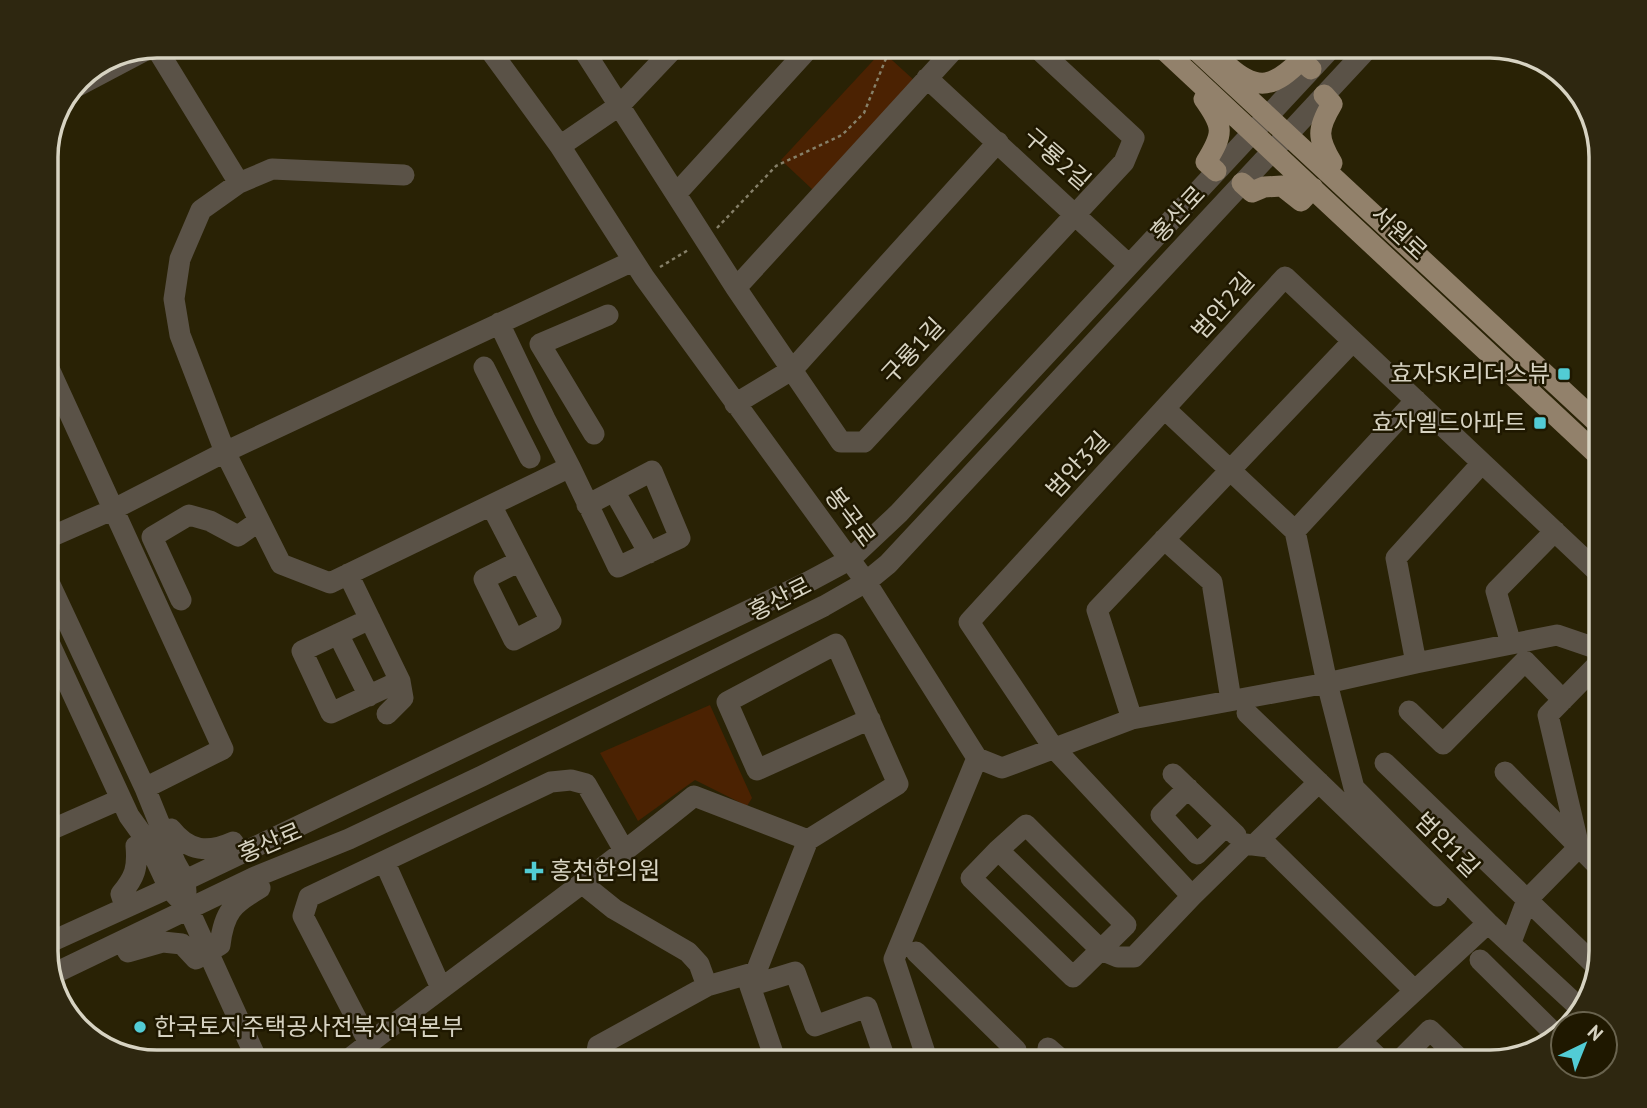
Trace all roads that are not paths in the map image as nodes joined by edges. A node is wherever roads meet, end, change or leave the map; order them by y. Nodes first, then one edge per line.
1 (162, 58) edge
2 (496, 58) edge
3 (589, 58) edge
4 (665, 58) edge
5 (800, 58) edge
6 (946, 58) edge
7 (1048, 58) edge
8 (1173, 58) edge
9 (1206, 58) edge
10 (1322, 58) edge
11 (1359, 58) edge
12 (1213, 64) junction
13 (1311, 69) junction
14 (927, 78) junction
15 (1210, 93) junction
16 (1324, 95) junction
17 (620, 105) junction
18 (1267, 117) junction
19 (1252, 132) junction
20 (1287, 134) junction
21 (998, 142) junction
22 (560, 146) junction
23 (1272, 150) junction
24 (1326, 170) junction
25 (1216, 171) junction
26 (404, 174) dead end
27 (239, 183) junction
28 (1242, 183) junction
29 (1313, 188) junction
30 (676, 194) junction
31 (1075, 214) junction
32 (1129, 265) junction
33 (638, 269) junction
34 (736, 288) junction
35 (607, 315) dead end
36 (499, 323) junction
37 (1353, 341) junction
38 (484, 367) dead end
39 (793, 369) junction
40 (58, 389) edge
41 (1416, 400) junction
42 (735, 404) junction
43 (577, 406) junction
44 (1165, 409) junction
45 (1589, 415) edge
46 (545, 419) junction
47 (516, 431) junction
48 (594, 434) dead end
49 (1589, 447) edge
50 (225, 452) junction
51 (530, 458) dead end
52 (1482, 463) junction
53 (570, 467) junction
54 (1230, 470) junction
55 (614, 491) junction
56 (491, 505) junction
57 (587, 505) junction
58 (112, 510) junction
59 (259, 521) junction
60 (1295, 531) junction
61 (1555, 531) junction
62 (58, 534) edge
63 (1164, 539) junction
64 (649, 553) junction
65 (849, 560) junction
66 (520, 561) dead end
67 (1589, 564) edge
68 (348, 574) junction
69 (866, 582) junction
70 (181, 600) dead end
71 (58, 602) edge
72 (370, 619) junction
73 (338, 634) junction
74 (1511, 644) junction
75 (1589, 646) edge
76 (58, 662) edge
77 (1416, 663) junction
78 (1589, 673) edge
79 (400, 681) junction
80 (1327, 683) junction
81 (369, 696) junction
82 (1563, 700) junction
83 (1239, 706) junction
84 (1409, 711) dead end
85 (387, 714) dead end
86 (870, 719) junction
87 (1132, 719) junction
88 (1053, 747) junction
89 (977, 758) junction
90 (1385, 763) dead end
91 (1505, 772) dead end
92 (1319, 782) junction
93 (145, 788) junction
94 (121, 799) junction
95 (1226, 826) junction
96 (58, 827) edge
97 (156, 837) junction
98 (808, 840) junction
99 (1249, 845) junction
100 (1579, 847) junction
101 (998, 850) junction
102 (625, 852) junction
103 (239, 854) junction
104 (1589, 857) edge
105 (385, 863) junction
106 (255, 877) junction
107 (177, 884) junction
108 (583, 884) junction
109 (1192, 896) junction
110 (1437, 896) dead end
111 (1527, 900) junction
112 (125, 906) junction
113 (188, 908) junction
114 (1488, 923) junction
115 (58, 938) edge
116 (123, 942) junction
117 (1511, 942) junction
118 (1101, 950) junction
119 (209, 952) junction
120 (916, 952) dead end
121 (1588, 959) edge
122 (1480, 960) dead end
123 (60, 971) edge
124 (708, 986) junction
125 (441, 988) junction
126 (1413, 990) junction
127 (1575, 1003) edge
128 (1549, 1027) edge
129 (1361, 1041) junction
130 (369, 1043) junction
131 (253, 1050) edge
132 (360, 1050) edge
133 (597, 1050) edge
134 (772, 1050) edge
135 (882, 1050) edge
136 (924, 1050) edge
137 (1016, 1050) edge
138 (1351, 1050) edge
139 (1370, 1050) edge
140 (1410, 1050) edge
141 (1451, 1050) edge

1 - 27 street
2 - 22 street, 봉곡로
3 - 17 street, 구룡1길
4 - 17 street
5 - 30 street
6 - 14 street
7 - 31 street, 구룡2길
8 - 15 main road, 서원로
9 - 12 main road, 서원로
10 - 13 street, 홍산로
11 - 16 street, 홍산로
12 - 13 main road
12 - 18 main road, 서원로
13 - 18 street, 홍산로
14 - 21 street, 구룡2길
14 - 34 street
15 - 19 main road, 서원로
15 - 25 main road
16 - 20 street, 홍산로
16 - 24 main road
17 - 22 street
17 - 30 street, 구룡1길
18 - 19 street, 홍산로
18 - 20 main road, 서원로
19 - 23 main road, 서원로
19 - 25 street, 홍산로
20 - 23 street, 홍산로
20 - 24 main road, 서원로
21 - 31 street, 구룡2길
21 - 39 street
22 - 33 street, 봉곡로
23 - 28 street, 홍산로
23 - 29 main road, 서원로
24 - 45 main road, 서원로
25 - 32 street, 홍산로
26 - 27 street
27 - 50 street
28 - 29 main road
28 - 69 street, 홍산로
29 - 49 main road, 서원로
30 - 34 street, 구룡1길
31 - 32 street
31 - 39 street, 구룡1길
32 - 65 street, 홍산로
33 - 36 street
33 - 42 street, 봉곡로
34 - 39 street, 구룡1길
35 - 43 street
36 - 46 street
36 - 50 street
37 - 41 street, 범안2길
37 - 44 street, 범안2길
37 - 54 street
38 - 47 street
39 - 42 street
40 - 58 street
41 - 52 street, 범안2길
41 - 60 street
42 - 65 street, 봉곡로
43 - 46 street
43 - 48 street
44 - 54 street
44 - 88 street, 범안3길
46 - 47 street
46 - 53 street
47 - 51 street
50 - 58 street
50 - 59 street
52 - 61 street, 범안2길
52 - 77 street
53 - 56 street
53 - 57 street
54 - 60 street
54 - 63 street
55 - 57 street
55 - 64 street
55 - 64 street
56 - 66 street
56 - 68 street
57 - 64 street
58 - 62 street
58 - 93 street
59 - 68 street
59 - 70 street
60 - 80 street
61 - 67 street, 범안2길
61 - 74 street
63 - 83 street
63 - 87 street
65 - 69 street, 봉곡로
65 - 103 street, 홍산로
68 - 72 street
69 - 89 street, 봉곡로
69 - 106 street, 홍산로
71 - 93 street
72 - 73 street
72 - 79 street
73 - 81 street
73 - 81 street
74 - 75 street
74 - 77 street
76 - 94 street
77 - 80 street
78 - 82 street
79 - 81 street
79 - 85 street
80 - 83 street
80 - 114 street, 범안1길
82 - 84 street
82 - 100 street
83 - 87 street
83 - 92 street
86 - 86 street
86 - 98 street
87 - 88 street
88 - 89 street
88 - 109 street
89 - 136 street
90 - 111 street
91 - 100 street
92 - 99 street
92 - 110 street
93 - 97 street
94 - 96 street
94 - 97 street
95 - 95 street
95 - 99 street
97 - 103 street
97 - 107 street
97 - 112 street
98 - 102 street
98 - 124 street
99 - 109 street
99 - 126 street
100 - 104 street
100 - 111 street
101 - 118 street
101 - 118 street
101 - 118 street
102 - 105 street
102 - 108 street
103 - 107 street, 홍산로
105 - 125 street
105 - 130 street
106 - 113 street, 홍산로
106 - 119 street
107 - 112 street, 홍산로
107 - 113 street
108 - 124 street
108 - 125 street
109 - 118 street
111 - 117 street
111 - 121 street
112 - 115 street, 홍산로
113 - 116 street, 홍산로
113 - 119 street
114 - 117 street, 범안1길
114 - 126 street
116 - 119 street
116 - 123 street, 홍산로
117 - 127 street, 범안1길
119 - 131 street
120 - 137 street
122 - 128 street
124 - 133 street
125 - 130 street
126 - 129 street
129 - 138 street
129 - 139 street
130 - 132 street
134 - 135 street
140 - 141 street

